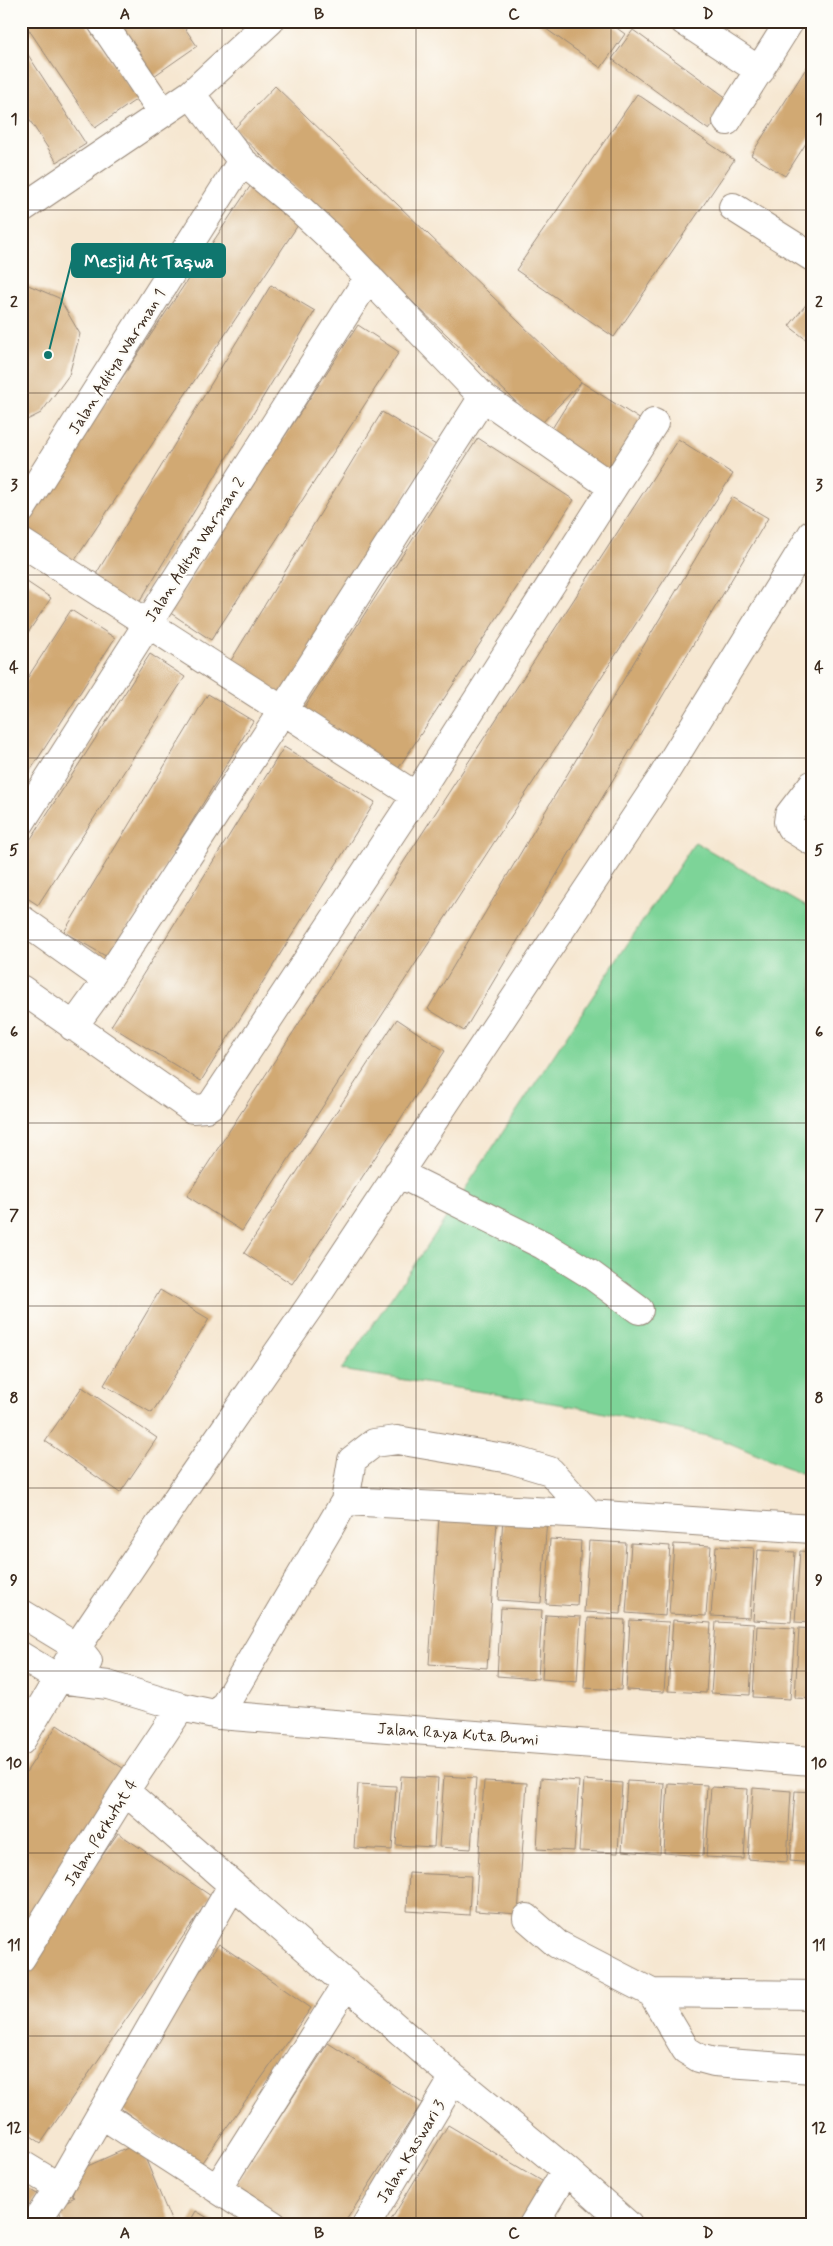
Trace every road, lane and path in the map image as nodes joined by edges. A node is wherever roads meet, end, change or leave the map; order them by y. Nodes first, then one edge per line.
1 (101, 21) edge
2 (270, 21) edge
3 (684, 21) edge
4 (790, 21) edge
5 (760, 70) junction
6 (191, 94) junction
7 (163, 113) junction
8 (727, 121) dead end
9 (242, 161) junction
10 (25, 198) edge
11 (733, 206) dead end
12 (812, 257) edge
13 (368, 278) junction
14 (483, 397) junction
15 (654, 423) dead end
16 (612, 487) junction
17 (21, 510) edge
18 (812, 534) edge
19 (21, 542) edge
20 (147, 623) junction
21 (283, 710) junction
22 (812, 785) edge
23 (416, 796) junction
24 (21, 822) edge
25 (812, 841) edge
26 (21, 919) edge
27 (107, 980) junction
28 (21, 989) edge
29 (73, 1027) junction
30 (398, 1173) junction
31 (639, 1310) dead end
32 (346, 1501) junction
33 (589, 1514) junction
34 (812, 1529) edge
35 (21, 1613) edge
36 (77, 1648) junction
37 (21, 1656) edge
38 (59, 1679) junction
39 (108, 1685) junction
40 (181, 1707) junction
41 (219, 1715) junction
42 (21, 1741) edge
43 (812, 1761) edge
44 (125, 1791) junction
45 (232, 1886) junction
46 (527, 1918) dead end
47 (21, 1958) edge
48 (346, 1985) junction
49 (652, 1993) junction
50 (812, 1995) edge
51 (812, 2069) edge
52 (454, 2078) junction
53 (101, 2114) junction
54 (21, 2164) edge
55 (566, 2170) junction
56 (59, 2187) junction
57 (217, 2189) junction
58 (34, 2225) edge
59 (274, 2225) edge
60 (366, 2225) edge
61 (533, 2225) edge
62 (628, 2225) edge

1 - 7 street
2 - 6 street
3 - 5 street
4 - 5 street
5 - 8 street
6 - 7 street
6 - 9 street
7 - 10 street
9 - 13 street
9 - 17 street, Jalan Aditya Warman 1
11 - 12 street
13 - 14 street
13 - 20 street, Jalan Aditya Warman 2
14 - 16 street
14 - 21 street
15 - 16 street
16 - 23 street
18 - 30 street
19 - 20 street
20 - 21 street
20 - 24 street, Jalan Aditya Warman 2
21 - 23 street
21 - 27 street
22 - 25 street
23 - 29 street
26 - 27 street
27 - 29 street
28 - 29 street
30 - 31 street
30 - 36 street
32 - 33 street
32 - 33 street
32 - 41 street
33 - 34 street
35 - 36 street
36 - 38 street
36 - 39 street
37 - 38 street
38 - 39 street, Jalan Raya Kuta Bumi
38 - 42 street
39 - 40 street, Jalan Raya Kuta Bumi
40 - 41 street, Jalan Raya Kuta Bumi
40 - 44 street, Jalan Perkutut 4
41 - 43 street, Jalan Raya Kuta Bumi
44 - 45 street
44 - 47 street, Jalan Perkutut 4
45 - 48 street
45 - 53 street
46 - 49 street
48 - 52 street
48 - 57 street
49 - 50 street
49 - 51 street
52 - 55 street
52 - 60 street, Jalan Kaswari 3
53 - 56 street
53 - 57 street
54 - 56 street
55 - 61 street
55 - 62 street
56 - 58 street
57 - 59 street

